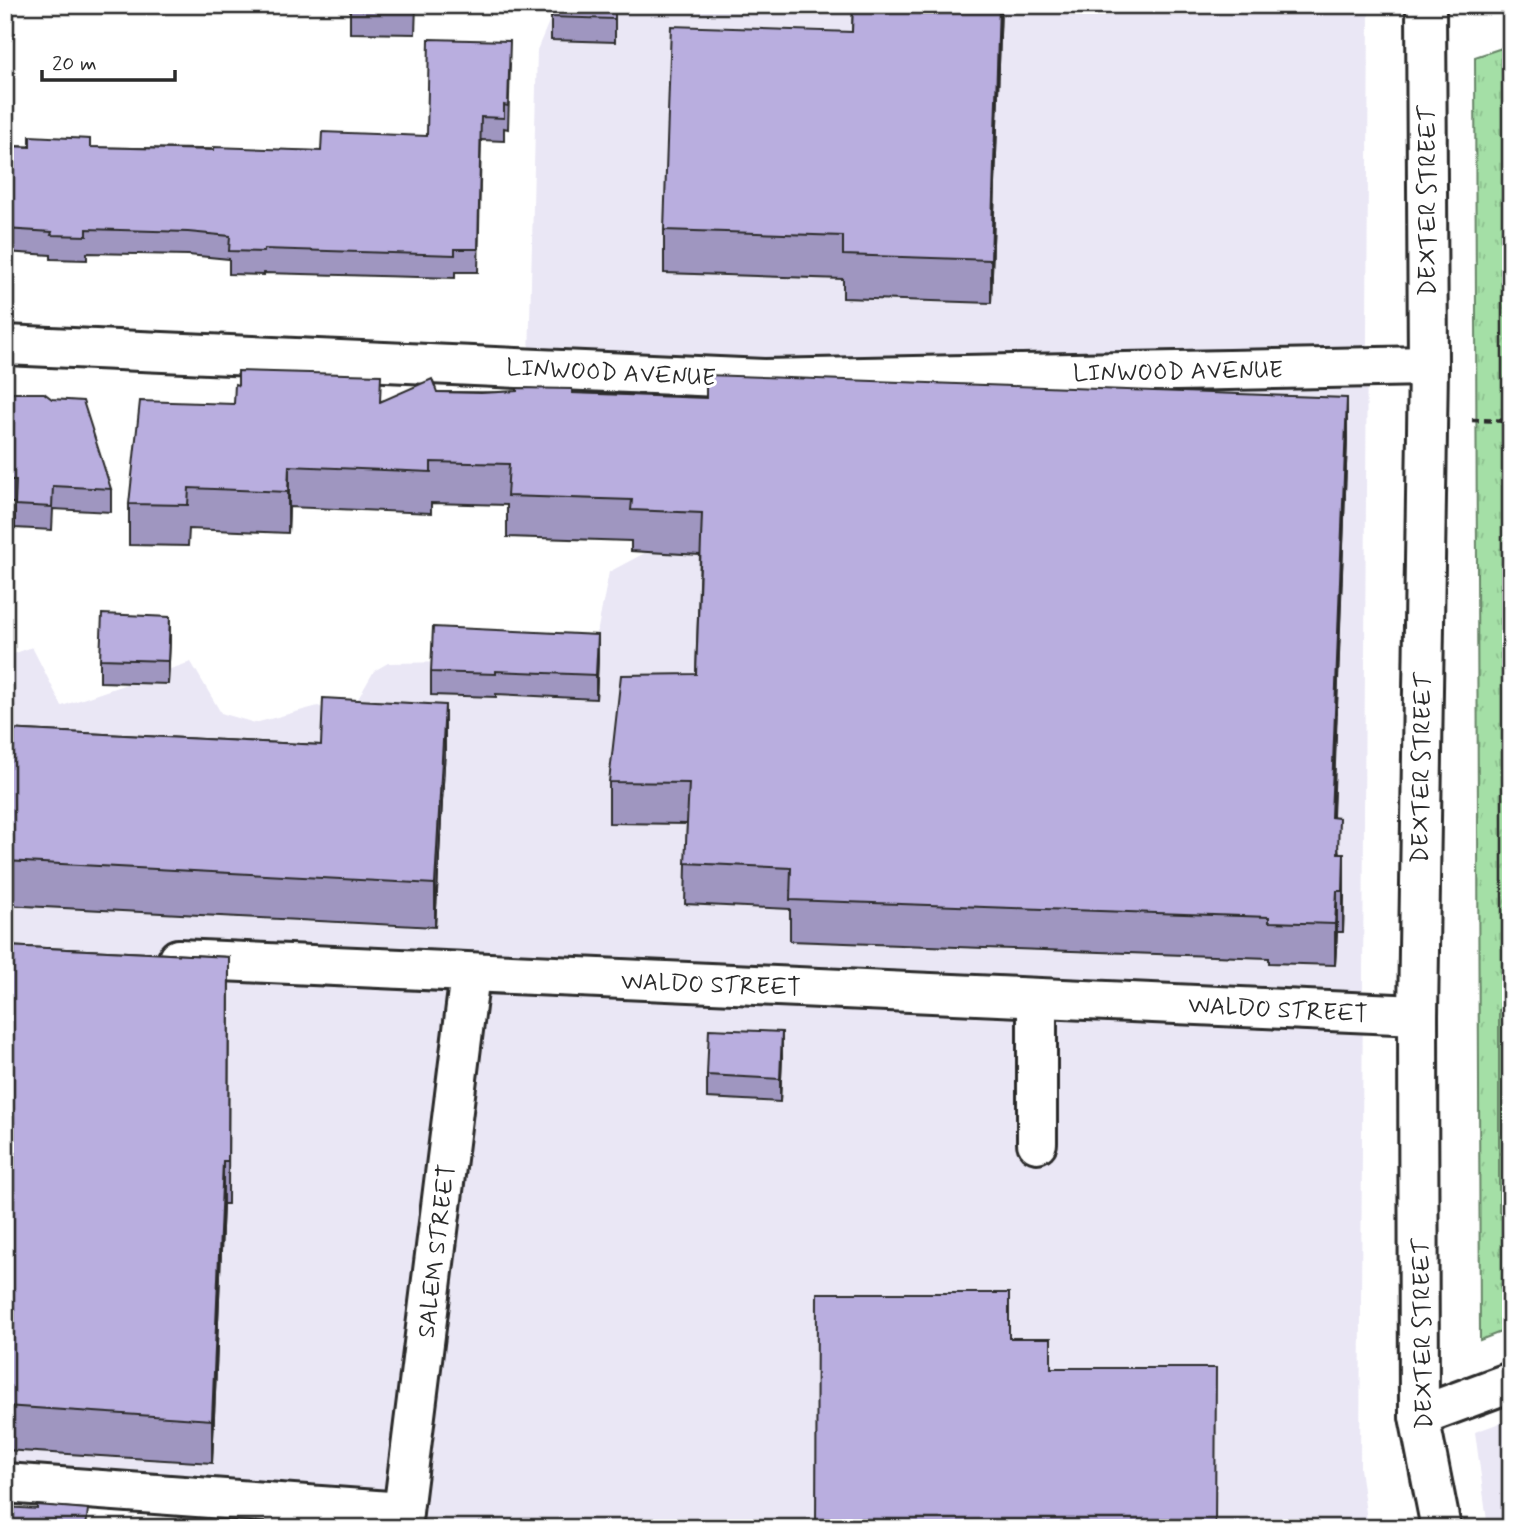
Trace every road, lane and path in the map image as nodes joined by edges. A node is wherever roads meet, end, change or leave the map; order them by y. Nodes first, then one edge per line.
1 (1426, 5) edge
2 (5, 345) edge
3 (1428, 366) junction
4 (1472, 420) dead end
5 (1511, 421) edge
6 (142, 958) edge
7 (470, 974) junction
8 (1037, 998) junction
9 (1418, 1015) junction
10 (1037, 1143) dead end
11 (1511, 1382) edge
12 (1419, 1416) junction
13 (5, 1483) edge
14 (402, 1520) edge
15 (1441, 1528) edge

1 - 3 street, DEXTER STREET
2 - 3 street, LINWOOD AVENUE
3 - 9 street, DEXTER STREET
4 - 5 path
6 - 7 street, WALDO STREET
7 - 8 street, WALDO STREET
7 - 14 street, SALEM STREET
8 - 9 street, WALDO STREET
8 - 10 street
9 - 12 street, DEXTER STREET
11 - 12 street
12 - 15 street, DEXTER STREET
13 - 14 street

